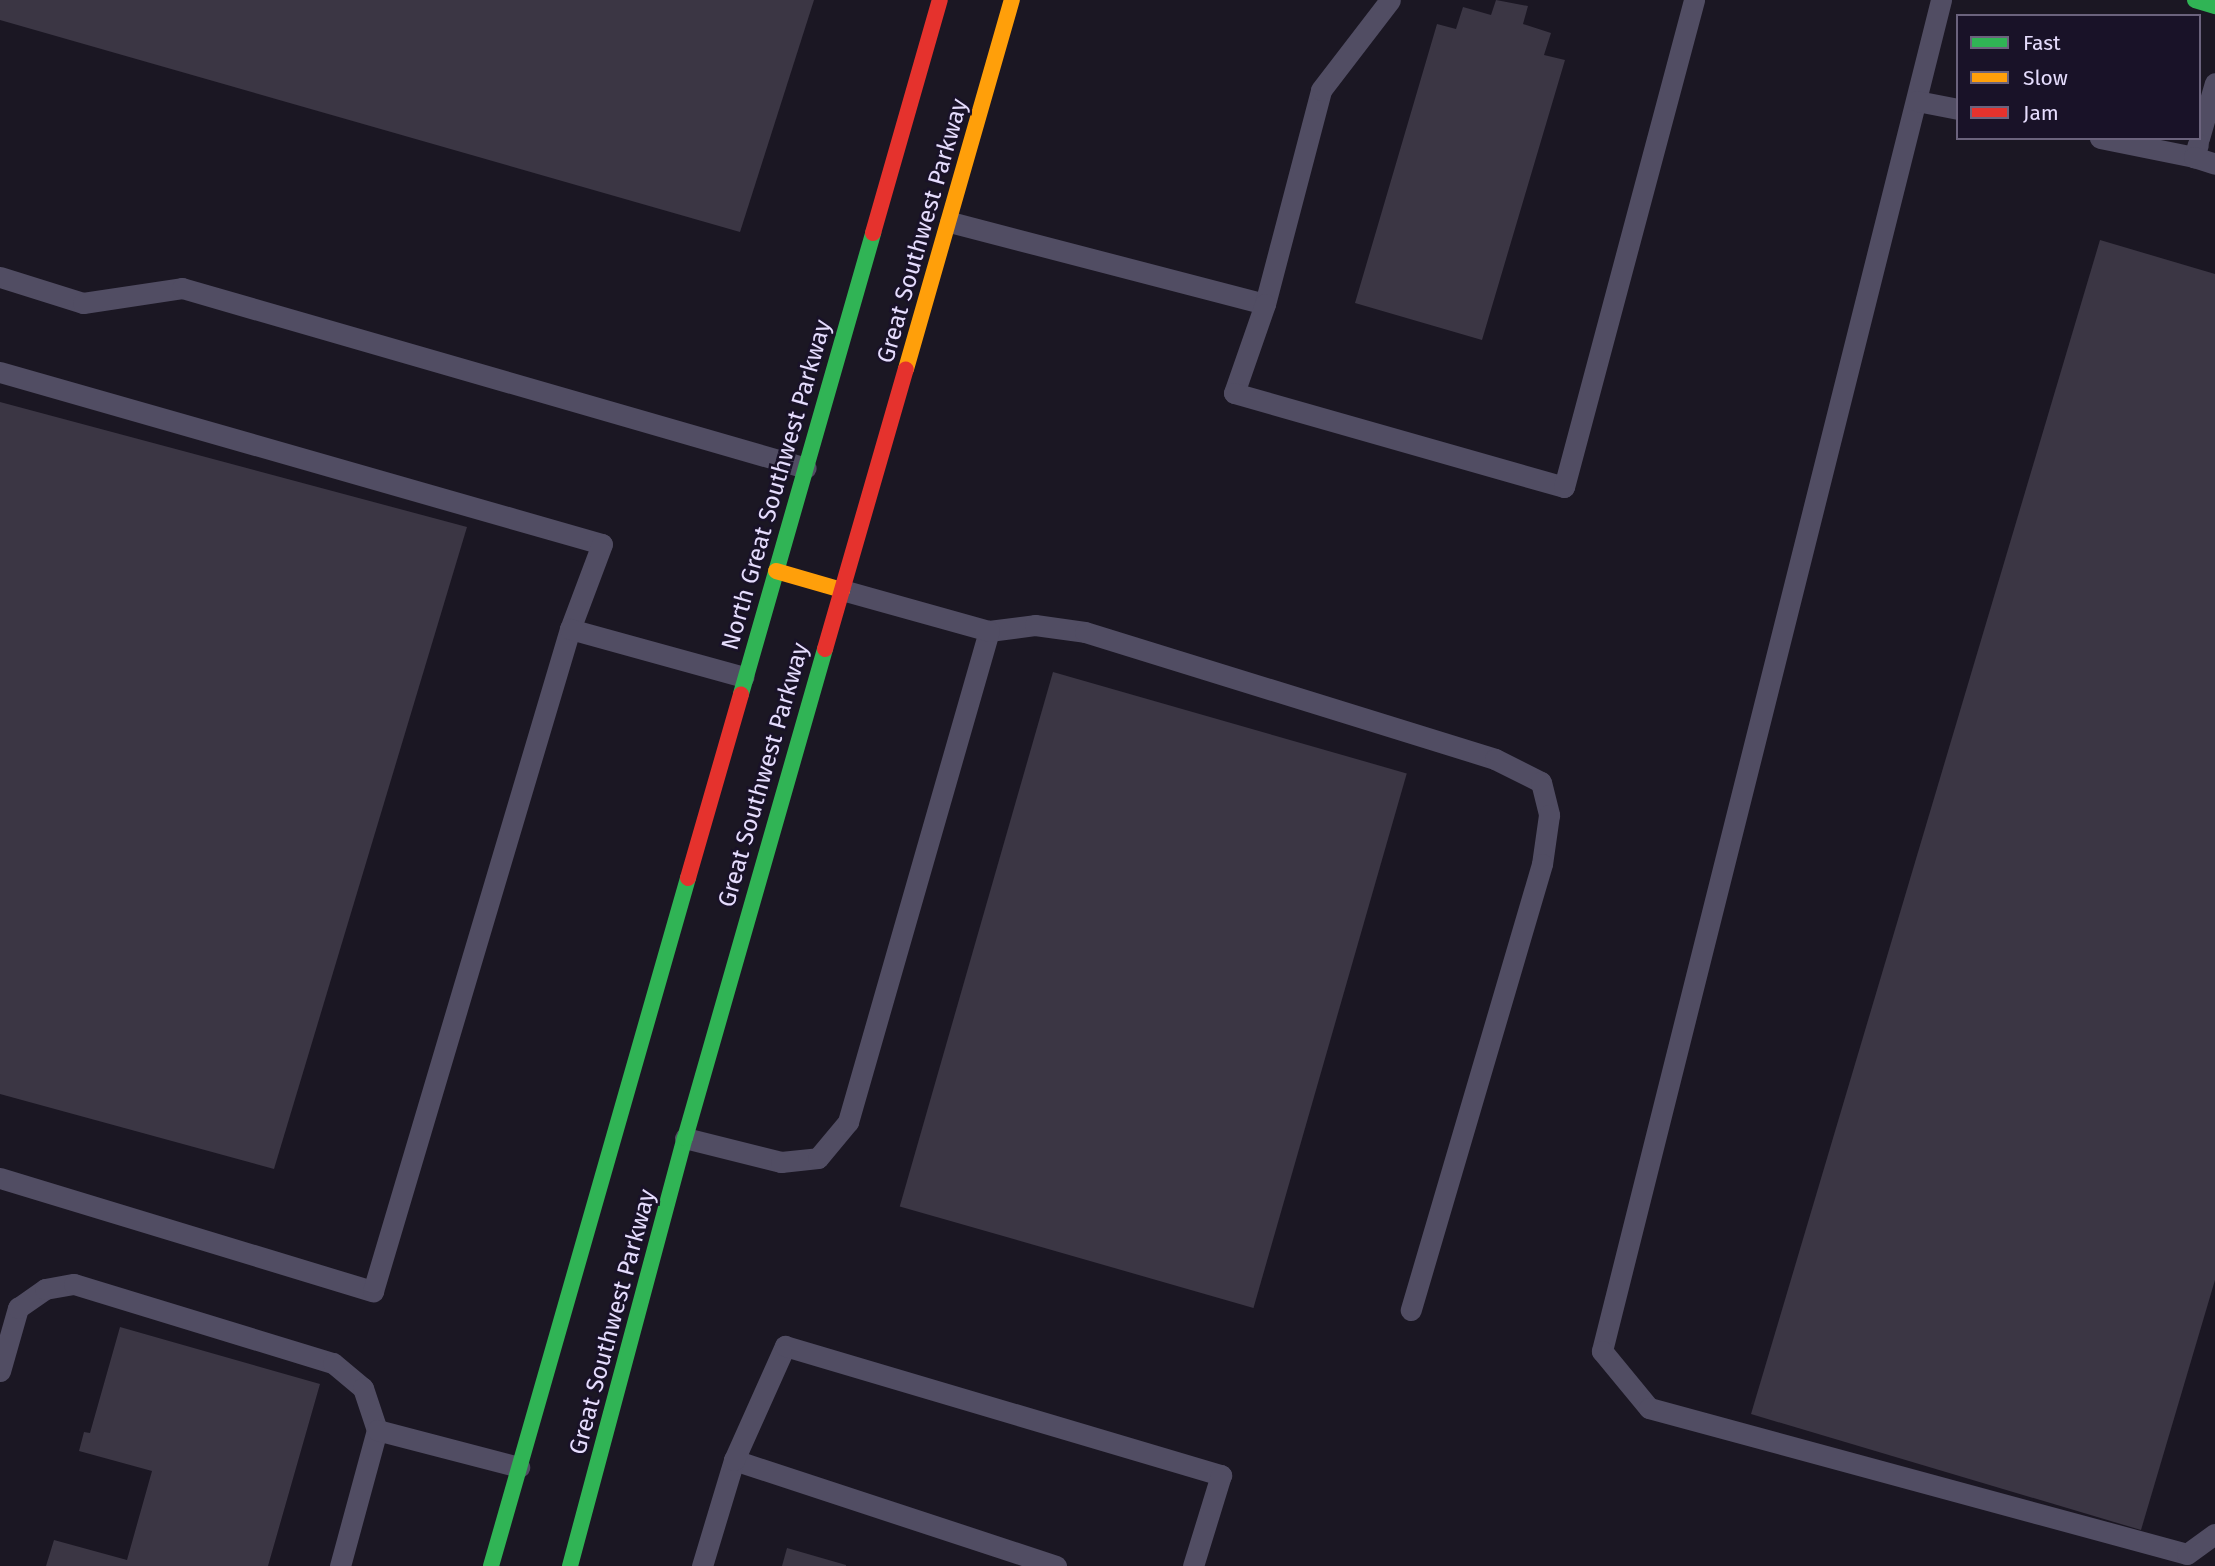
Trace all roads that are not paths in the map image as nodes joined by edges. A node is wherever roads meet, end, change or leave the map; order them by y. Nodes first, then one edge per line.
1 (940, 0) edge
2 (1012, 0) edge
3 (1390, 0) edge
4 (1693, 0) edge
5 (1941, 0) edge
6 (2194, 0) edge
7 (2215, 6) edge
8 (2215, 83) edge
9 (1917, 101) junction
10 (1956, 109) edge
11 (2201, 130) edge
12 (2132, 140) edge
13 (2197, 144) edge
14 (2215, 164) edge
15 (950, 222) junction
16 (0, 276) edge
17 (1265, 304) junction
18 (0, 372) edge
19 (806, 468) junction
20 (776, 571) junction
21 (842, 590) junction
22 (570, 629) junction
23 (989, 631) junction
24 (744, 677) junction
25 (659, 982) joint
26 (685, 1138) junction
27 (0, 1178) edge
28 (1411, 1310) dead end
29 (0, 1371) edge
30 (377, 1430) junction
31 (734, 1460) junction
32 (519, 1467) junction
33 (2215, 1534) edge
34 (340, 1566) edge
35 (491, 1566) edge
36 (570, 1566) edge
37 (702, 1566) edge
38 (1056, 1566) edge
39 (1193, 1566) edge

1 - 19 street, North Great Southwest Parkway
2 - 15 street, Great Southwest Parkway
3 - 17 lane
4 - 17 lane
5 - 9 lane
6 - 7 street
8 - 11 lane
9 - 10 lane
9 - 33 lane
12 - 13 lane
13 - 14 lane
15 - 17 lane
15 - 21 street, Great Southwest Parkway
16 - 19 lane
18 - 22 lane
19 - 20 street, North Great Southwest Parkway
20 - 21 street
20 - 24 street, North Great Southwest Parkway
21 - 23 lane
21 - 26 street, Great Southwest Parkway
22 - 24 lane
22 - 27 lane
23 - 26 lane
23 - 28 lane
24 - 25 street, North Great Southwest Parkway
25 - 32 street, Great Southwest Parkway
26 - 36 street, Great Southwest Parkway
29 - 30 lane
30 - 32 lane
30 - 34 lane
31 - 37 lane
31 - 38 lane
31 - 39 lane
32 - 35 street, Great Southwest Parkway

